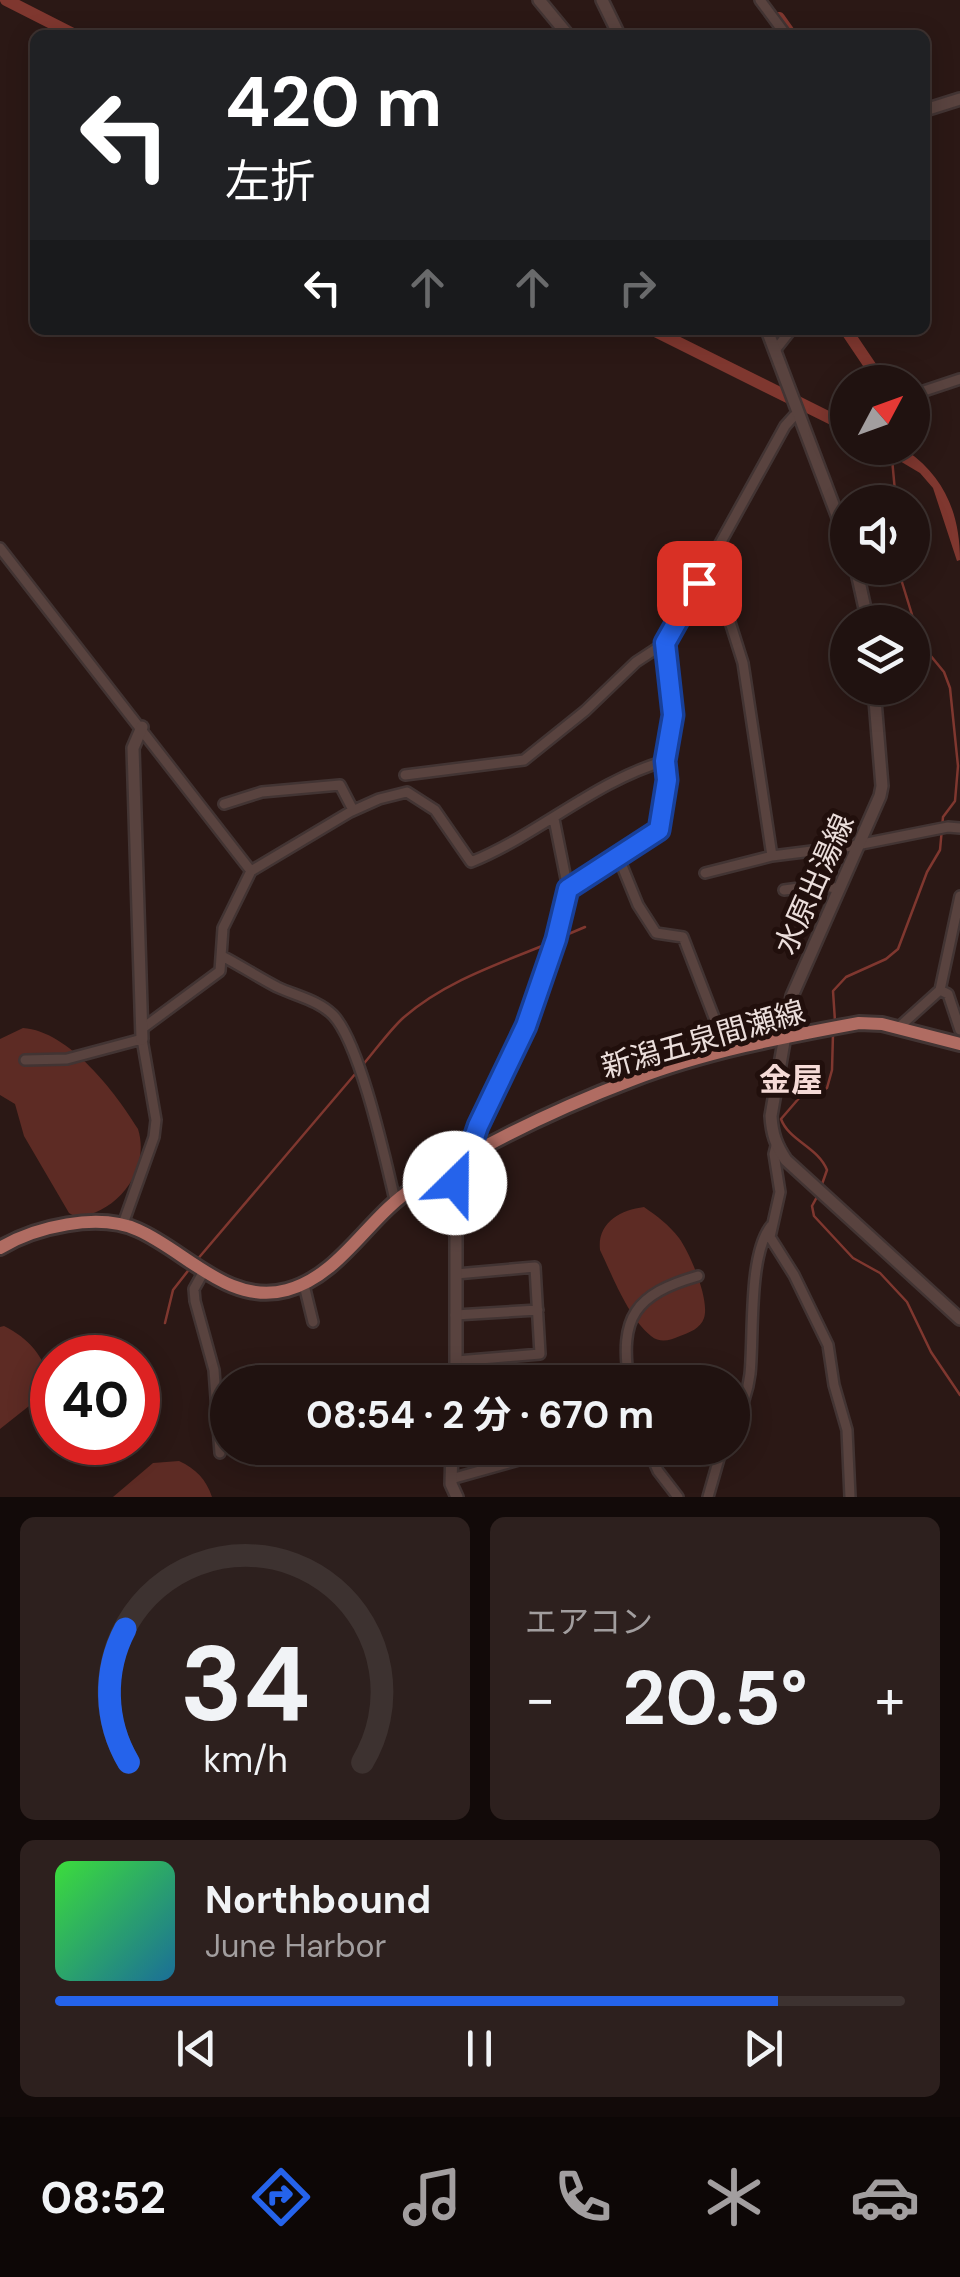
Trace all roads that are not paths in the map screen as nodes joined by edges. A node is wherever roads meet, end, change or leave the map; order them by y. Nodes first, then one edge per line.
1 (539, 0) edge
2 (602, 0) edge
3 (760, 0) edge
4 (564, 30) edge
5 (617, 30) edge
6 (782, 30) edge
7 (960, 99) edge
8 (930, 108) edge
9 (770, 335) edge
10 (787, 335) edge
11 (776, 348) junction
12 (960, 379) edge
13 (930, 389) edge
14 (799, 414) junction
15 (830, 496) edge
16 (0, 548) edge
17 (699, 583) junction
18 (665, 643) junction
19 (875, 705) edge
20 (142, 727) junction
21 (665, 761) junction
22 (405, 775) dead end
23 (224, 804) dead end
24 (353, 810) junction
25 (554, 819) junction
26 (960, 828) edge
27 (861, 844) junction
28 (618, 856) junction
29 (772, 856) junction
30 (251, 871) junction
31 (705, 873) dead end
32 (568, 889) junction
33 (839, 889) junction
34 (784, 890) dead end
35 (960, 896) edge
36 (955, 935) edge
37 (222, 956) junction
38 (940, 990) junction
39 (898, 1028) junction
40 (142, 1034) junction
41 (958, 1038) edge
42 (784, 1039) junction
43 (727, 1051) junction
44 (25, 1060) dead end
45 (776, 1146) junction
46 (461, 1161) junction
47 (395, 1200) junction
48 (123, 1224) junction
49 (772, 1224) junction
50 (0, 1248) edge
51 (197, 1266) junction
52 (456, 1274) junction
53 (698, 1276) dead end
54 (304, 1285) junction
55 (538, 1310) junction
56 (456, 1315) junction
57 (960, 1319) edge
58 (313, 1322) dead end
59 (457, 1362) junction
60 (213, 1365) edge
61 (457, 1365) edge
62 (627, 1365) edge
63 (750, 1378) edge
64 (452, 1465) edge
65 (506, 1465) edge
66 (655, 1465) edge
67 (717, 1465) edge
68 (451, 1482) junction
69 (442, 1497) edge
70 (457, 1497) edge
71 (678, 1497) edge
72 (708, 1497) edge
73 (850, 1497) edge

1 - 4 main road
2 - 5 main road
3 - 6 street
7 - 8 main road
9 - 11 main road
10 - 11 street
11 - 14 main road
12 - 13 street
14 - 15 main road
14 - 17 street
16 - 20 street
17 - 18 street
17 - 29 street
18 - 21 street
18 - 22 street
19 - 27 main road, 水原出湯線
20 - 30 street
20 - 40 main road
21 - 25 street
21 - 28 street
23 - 24 street
24 - 25 street
24 - 30 street
25 - 32 street
26 - 27 street
27 - 29 street
27 - 33 main road, 水原出湯線
28 - 32 street
28 - 43 street
29 - 31 street
30 - 37 street
32 - 46 street
33 - 34 street
33 - 42 main road, 水原出湯線
35 - 36 street
36 - 38 street
37 - 40 street
37 - 47 street
38 - 39 street
38 - 41 street
39 - 41 main road, 新潟五泉間瀬線
39 - 42 main road, 新潟五泉間瀬線
40 - 44 street
40 - 48 street
42 - 43 main road, 新潟五泉間瀬線
42 - 45 main road, 水原出湯線
43 - 46 main road, 新潟五泉間瀬線
45 - 49 street
45 - 57 main road
46 - 47 main road, 新潟五泉間瀬線
46 - 52 main road
47 - 54 main road, 新潟五泉間瀬線
48 - 50 main road
48 - 51 main road
49 - 63 street
49 - 73 street
51 - 54 main road
51 - 60 street
52 - 55 street
52 - 56 main road
53 - 62 street
54 - 58 street
55 - 56 street
55 - 59 street
56 - 59 main road
59 - 61 main road
64 - 68 main road
65 - 68 street
66 - 71 street
67 - 72 street
68 - 69 street
68 - 70 main road

